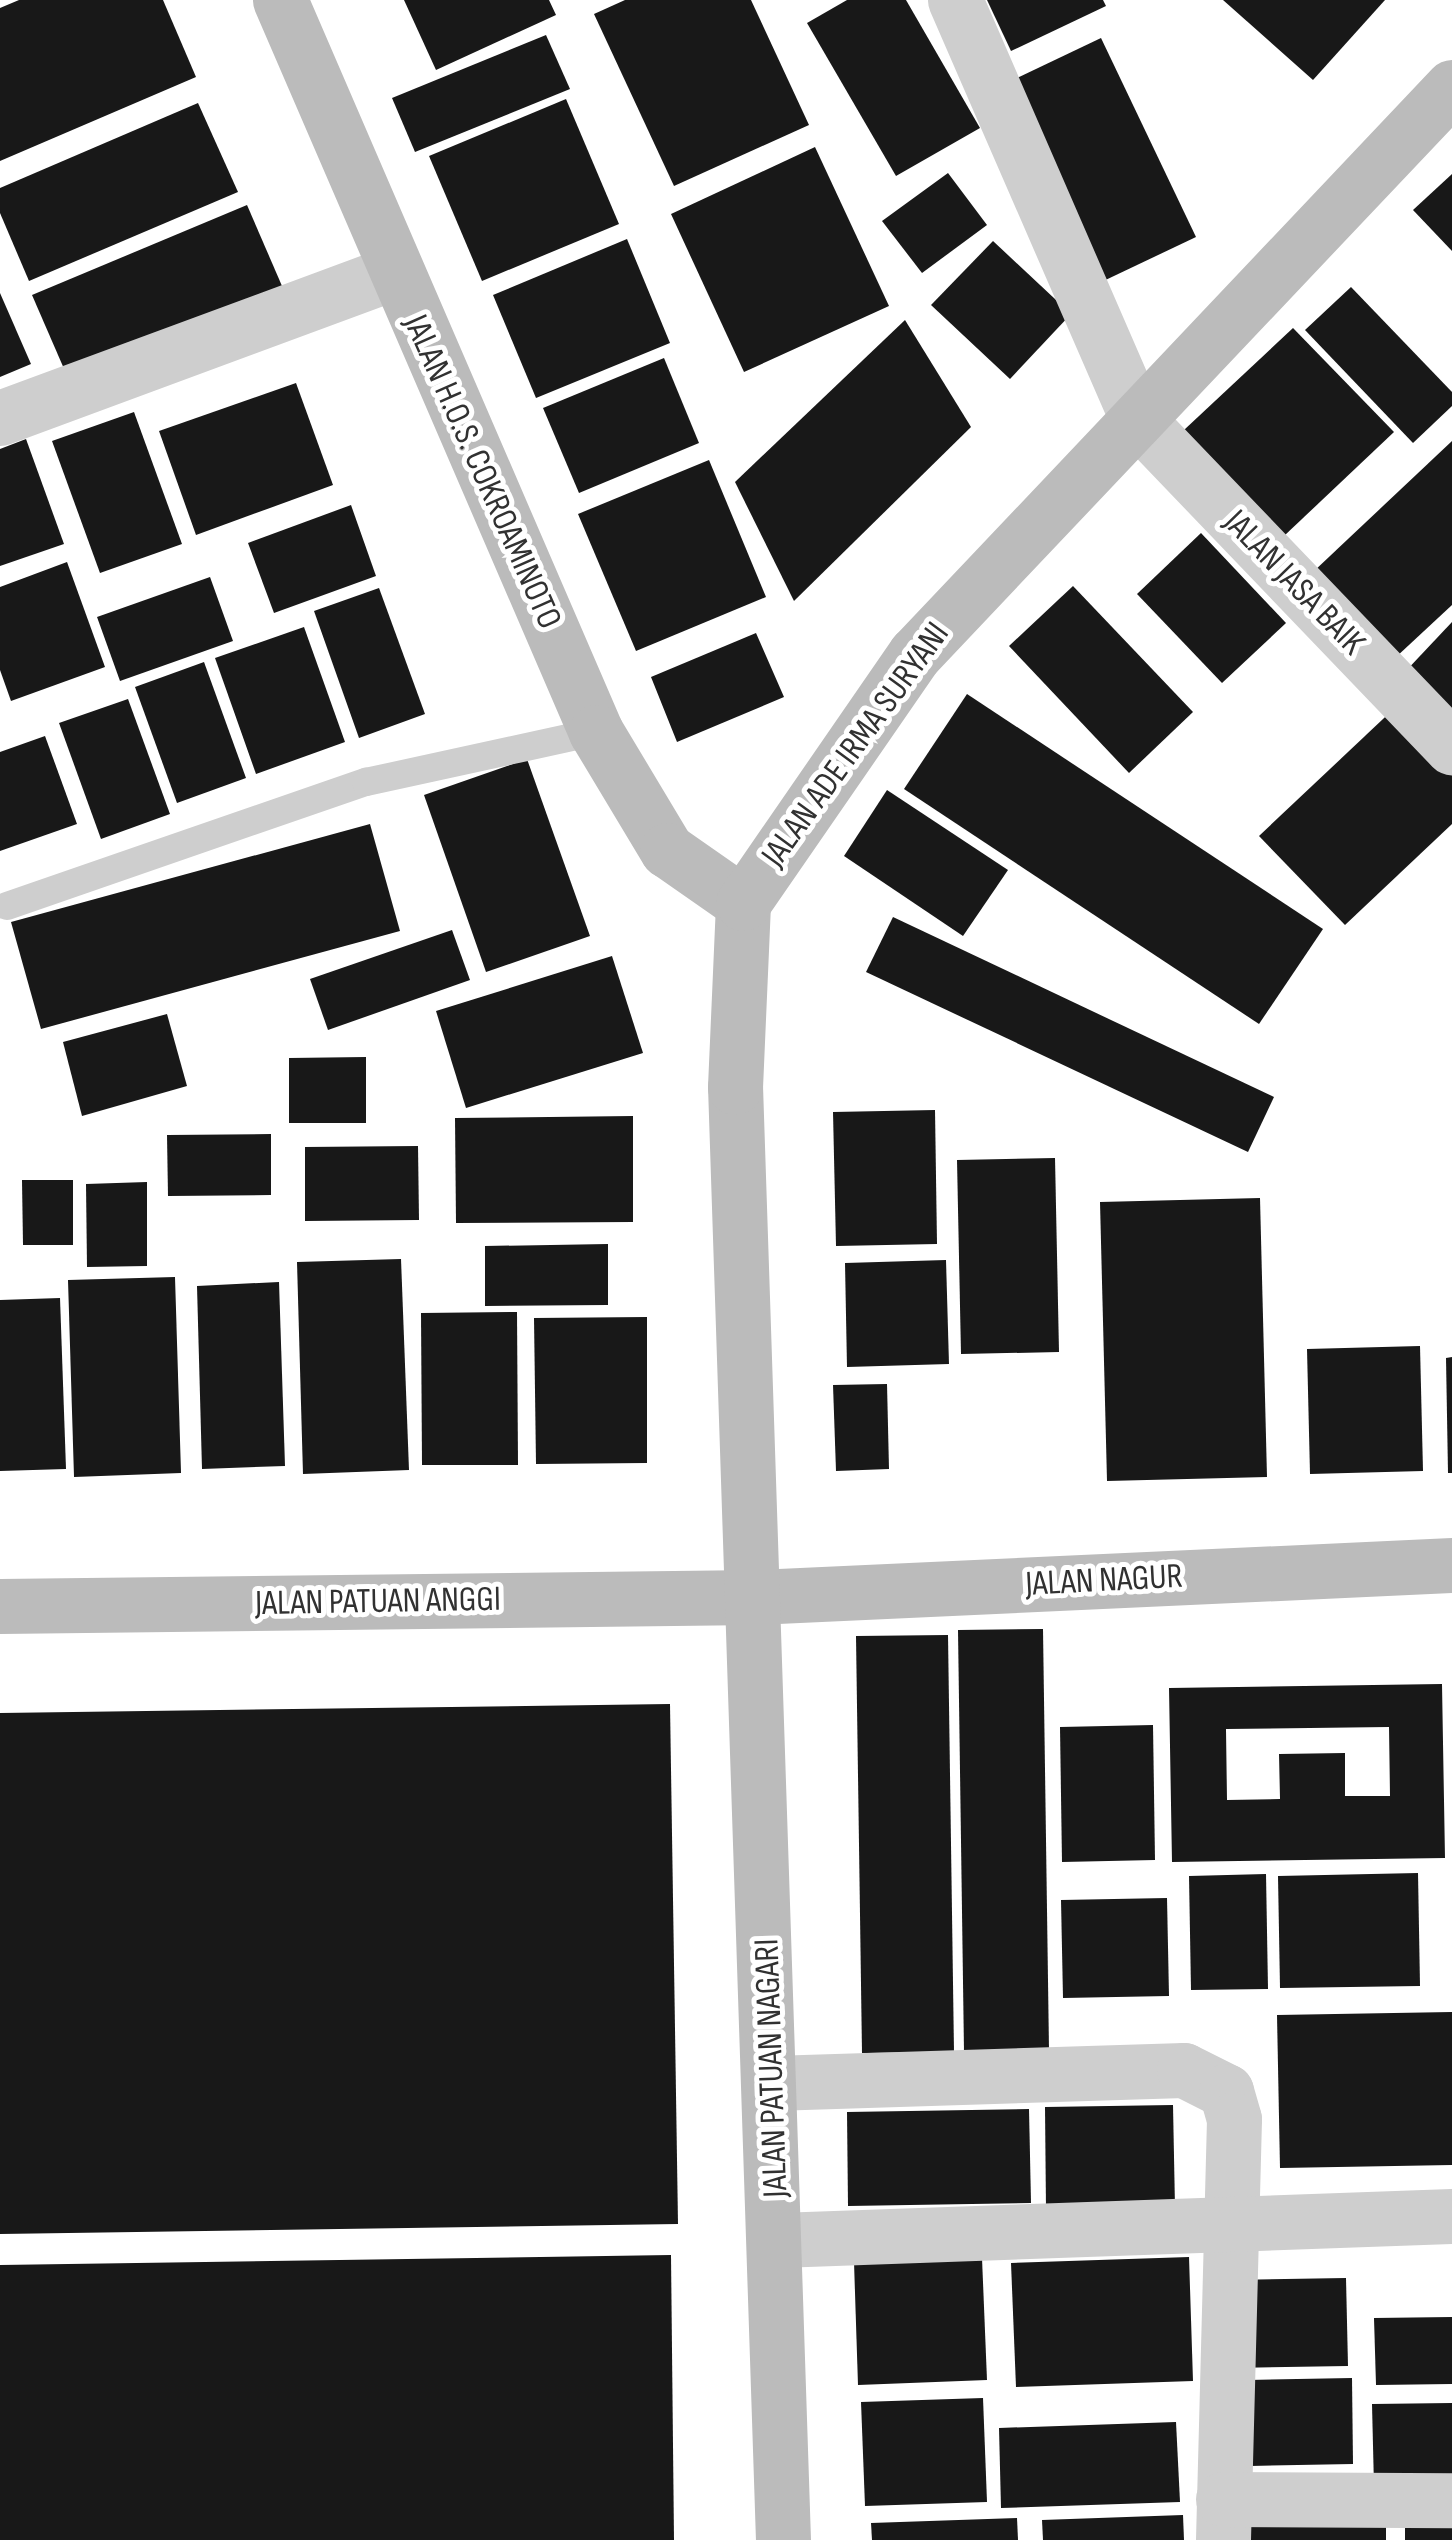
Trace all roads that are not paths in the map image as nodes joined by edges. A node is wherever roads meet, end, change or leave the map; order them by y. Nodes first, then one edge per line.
1 (280, 0) edge
2 (955, 0) edge
3 (1452, 87) edge
4 (395, 272) junction
5 (0, 418) edge
6 (1137, 419) junction
7 (596, 732) junction
8 (1452, 748) edge
9 (743, 904) junction
10 (7, 906) dead end
11 (1452, 1565) edge
12 (756, 1596) junction
13 (0, 1606) edge
14 (772, 2084) junction
15 (1452, 2216) edge
16 (1226, 2227) junction
17 (778, 2240) junction
18 (1452, 2500) edge
19 (1223, 2520) edge
20 (783, 2540) edge

1 - 4 main road, JALAN H.O.S. COKROAMINOTO
2 - 6 street
3 - 6 main road, JALAN ADE IRMA SURYANI
4 - 5 street
4 - 7 main road, JALAN H.O.S. COKROAMINOTO
6 - 8 street, JALAN JASA BAIK
6 - 9 main road, JALAN ADE IRMA SURYANI
7 - 9 main road, JALAN H.O.S. COKROAMINOTO
7 - 10 lane
9 - 12 main road, JALAN ADE IRMA SURYANI
11 - 12 main road, JALAN NAGUR
12 - 13 main road, JALAN PATUAN ANGGI
12 - 14 main road, JALAN PATUAN NAGARI
14 - 16 street
14 - 17 main road, JALAN PATUAN NAGARI
15 - 16 street
16 - 17 street
16 - 19 street
17 - 20 main road, JALAN PATUAN NAGARI
18 - 19 street

